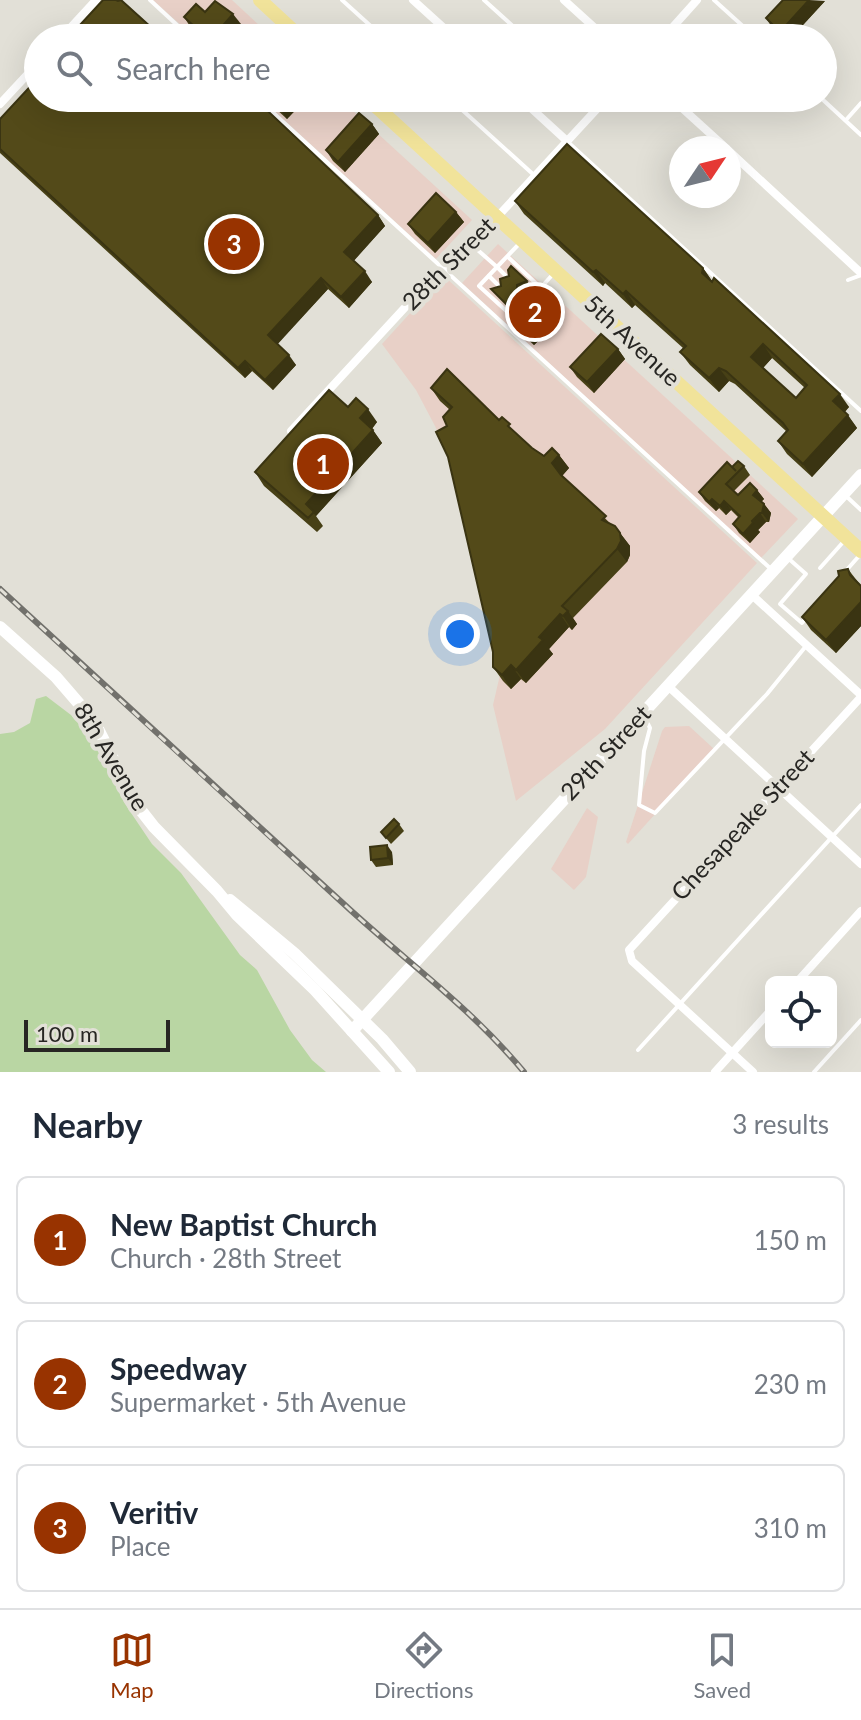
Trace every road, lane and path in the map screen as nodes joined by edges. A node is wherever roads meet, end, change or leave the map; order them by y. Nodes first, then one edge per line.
1 (96, 0) edge
2 (150, 0) edge
3 (260, 0) edge
4 (342, 0) edge
5 (413, 0) edge
6 (484, 0) edge
7 (564, 0) edge
8 (697, 0) edge
9 (714, 0) edge
10 (74, 24) edge
11 (176, 24) edge
12 (286, 24) edge
13 (369, 24) edge
14 (440, 24) edge
15 (511, 24) edge
16 (591, 24) edge
17 (676, 24) edge
18 (741, 24) edge
19 (24, 78) edge
20 (861, 103) edge
21 (0, 104) edge
22 (272, 112) edge
23 (382, 112) edge
24 (464, 112) edge
25 (535, 112) edge
26 (591, 112) edge
27 (686, 112) edge
28 (837, 112) edge
29 (846, 120) junction
30 (861, 134) edge
31 (712, 136) edge
32 (567, 141) junction
33 (741, 163) edge
34 (535, 176) junction
35 (497, 217) junction
36 (522, 241) junction
37 (472, 245) junction
38 (508, 257) junction
39 (497, 267) junction
40 (556, 271) junction
41 (446, 272) junction
42 (861, 274) edge
43 (489, 276) junction
44 (507, 277) edge
45 (848, 280) dead end
46 (499, 286) edge
47 (481, 288) junction
48 (541, 289) junction
49 (474, 297) junction
50 (531, 299) edge
51 (561, 307) dead end
52 (522, 308) edge
53 (513, 318) junction
54 (505, 326) junction
55 (861, 411) edge
56 (291, 431) edge
57 (861, 475) edge
58 (844, 494) junction
59 (861, 510) edge
60 (823, 517) junction
61 (847, 538) junction
62 (861, 553) edge
63 (787, 557) junction
64 (820, 568) dead end
65 (773, 572) junction
66 (842, 576) edge
67 (752, 595) junction
68 (812, 611) edge
69 (791, 613) junction
70 (783, 622) junction
71 (0, 627) edge
72 (807, 644) junction
73 (668, 686) junction
74 (861, 696) edge
75 (642, 714) junction
76 (725, 740) junction
77 (778, 788) junction
78 (861, 805) edge
79 (831, 837) junction
80 (861, 864) edge
81 (217, 891) junction
82 (861, 911) edge
83 (802, 976) edge
84 (680, 1004) junction
85 (765, 1017) edge
86 (362, 1020) junction
87 (861, 1020) edge
88 (352, 1031) junction
89 (638, 1050) dead end
90 (732, 1053) junction
91 (389, 1072) edge
92 (410, 1072) edge
93 (715, 1072) edge
94 (753, 1072) edge
95 (814, 1072) edge

1 - 10 street
2 - 11 lane
3 - 12 main road
4 - 13 lane
5 - 14 street
6 - 15 lane
7 - 16 street
8 - 17 street
9 - 18 lane
19 - 21 street
20 - 29 lane
22 - 41 lane
23 - 35 main road, 5th Avenue
24 - 34 lane
25 - 32 street
26 - 32 street, 28th Street
27 - 31 street
28 - 29 lane
29 - 30 lane
32 - 34 street, 28th Street
32 - 55 lane
33 - 42 street
34 - 35 street, 28th Street
35 - 36 main road, 5th Avenue
35 - 37 street, 28th Street
36 - 38 lane
36 - 40 main road, 5th Avenue
37 - 39 lane
37 - 41 street, 28th Street
38 - 39 lane
38 - 48 lane
39 - 43 lane
39 - 44 lane
40 - 48 lane
40 - 60 main road, 5th Avenue
41 - 49 lane
41 - 56 street, 28th Street
42 - 45 lane
43 - 46 lane
43 - 47 lane
47 - 49 lane
47 - 53 lane
48 - 50 lane
48 - 51 lane
49 - 54 lane
52 - 53 lane
53 - 54 lane
54 - 65 lane
57 - 58 main road, 29th Street
58 - 59 lane
58 - 60 main road, 29th Street
60 - 61 main road, 5th Avenue
60 - 63 main road, 29th Street
61 - 62 main road, 5th Avenue
61 - 64 lane
62 - 66 lane
63 - 65 main road, 29th Street
63 - 69 lane
65 - 67 main road, 29th Street
67 - 70 street
67 - 73 main road, 29th Street
68 - 69 lane
69 - 70 lane
70 - 72 street
71 - 81 main road, 8th Avenue
72 - 74 street
72 - 76 lane
73 - 75 main road, 29th Street
73 - 76 street
74 - 77 street, Chesapeake Street
75 - 76 lane
75 - 86 main road, 29th Street
76 - 77 street
77 - 79 street
77 - 84 street, Chesapeake Street
78 - 79 lane
79 - 80 street
79 - 84 lane
81 - 86 main road, 8th Avenue
81 - 88 main road, 8th Avenue
82 - 83 street
84 - 89 lane
84 - 90 street
85 - 90 street
86 - 88 main road, 29th Street
86 - 92 main road, 8th Avenue
87 - 95 lane
88 - 91 main road, 8th Avenue
90 - 93 street
90 - 94 street

